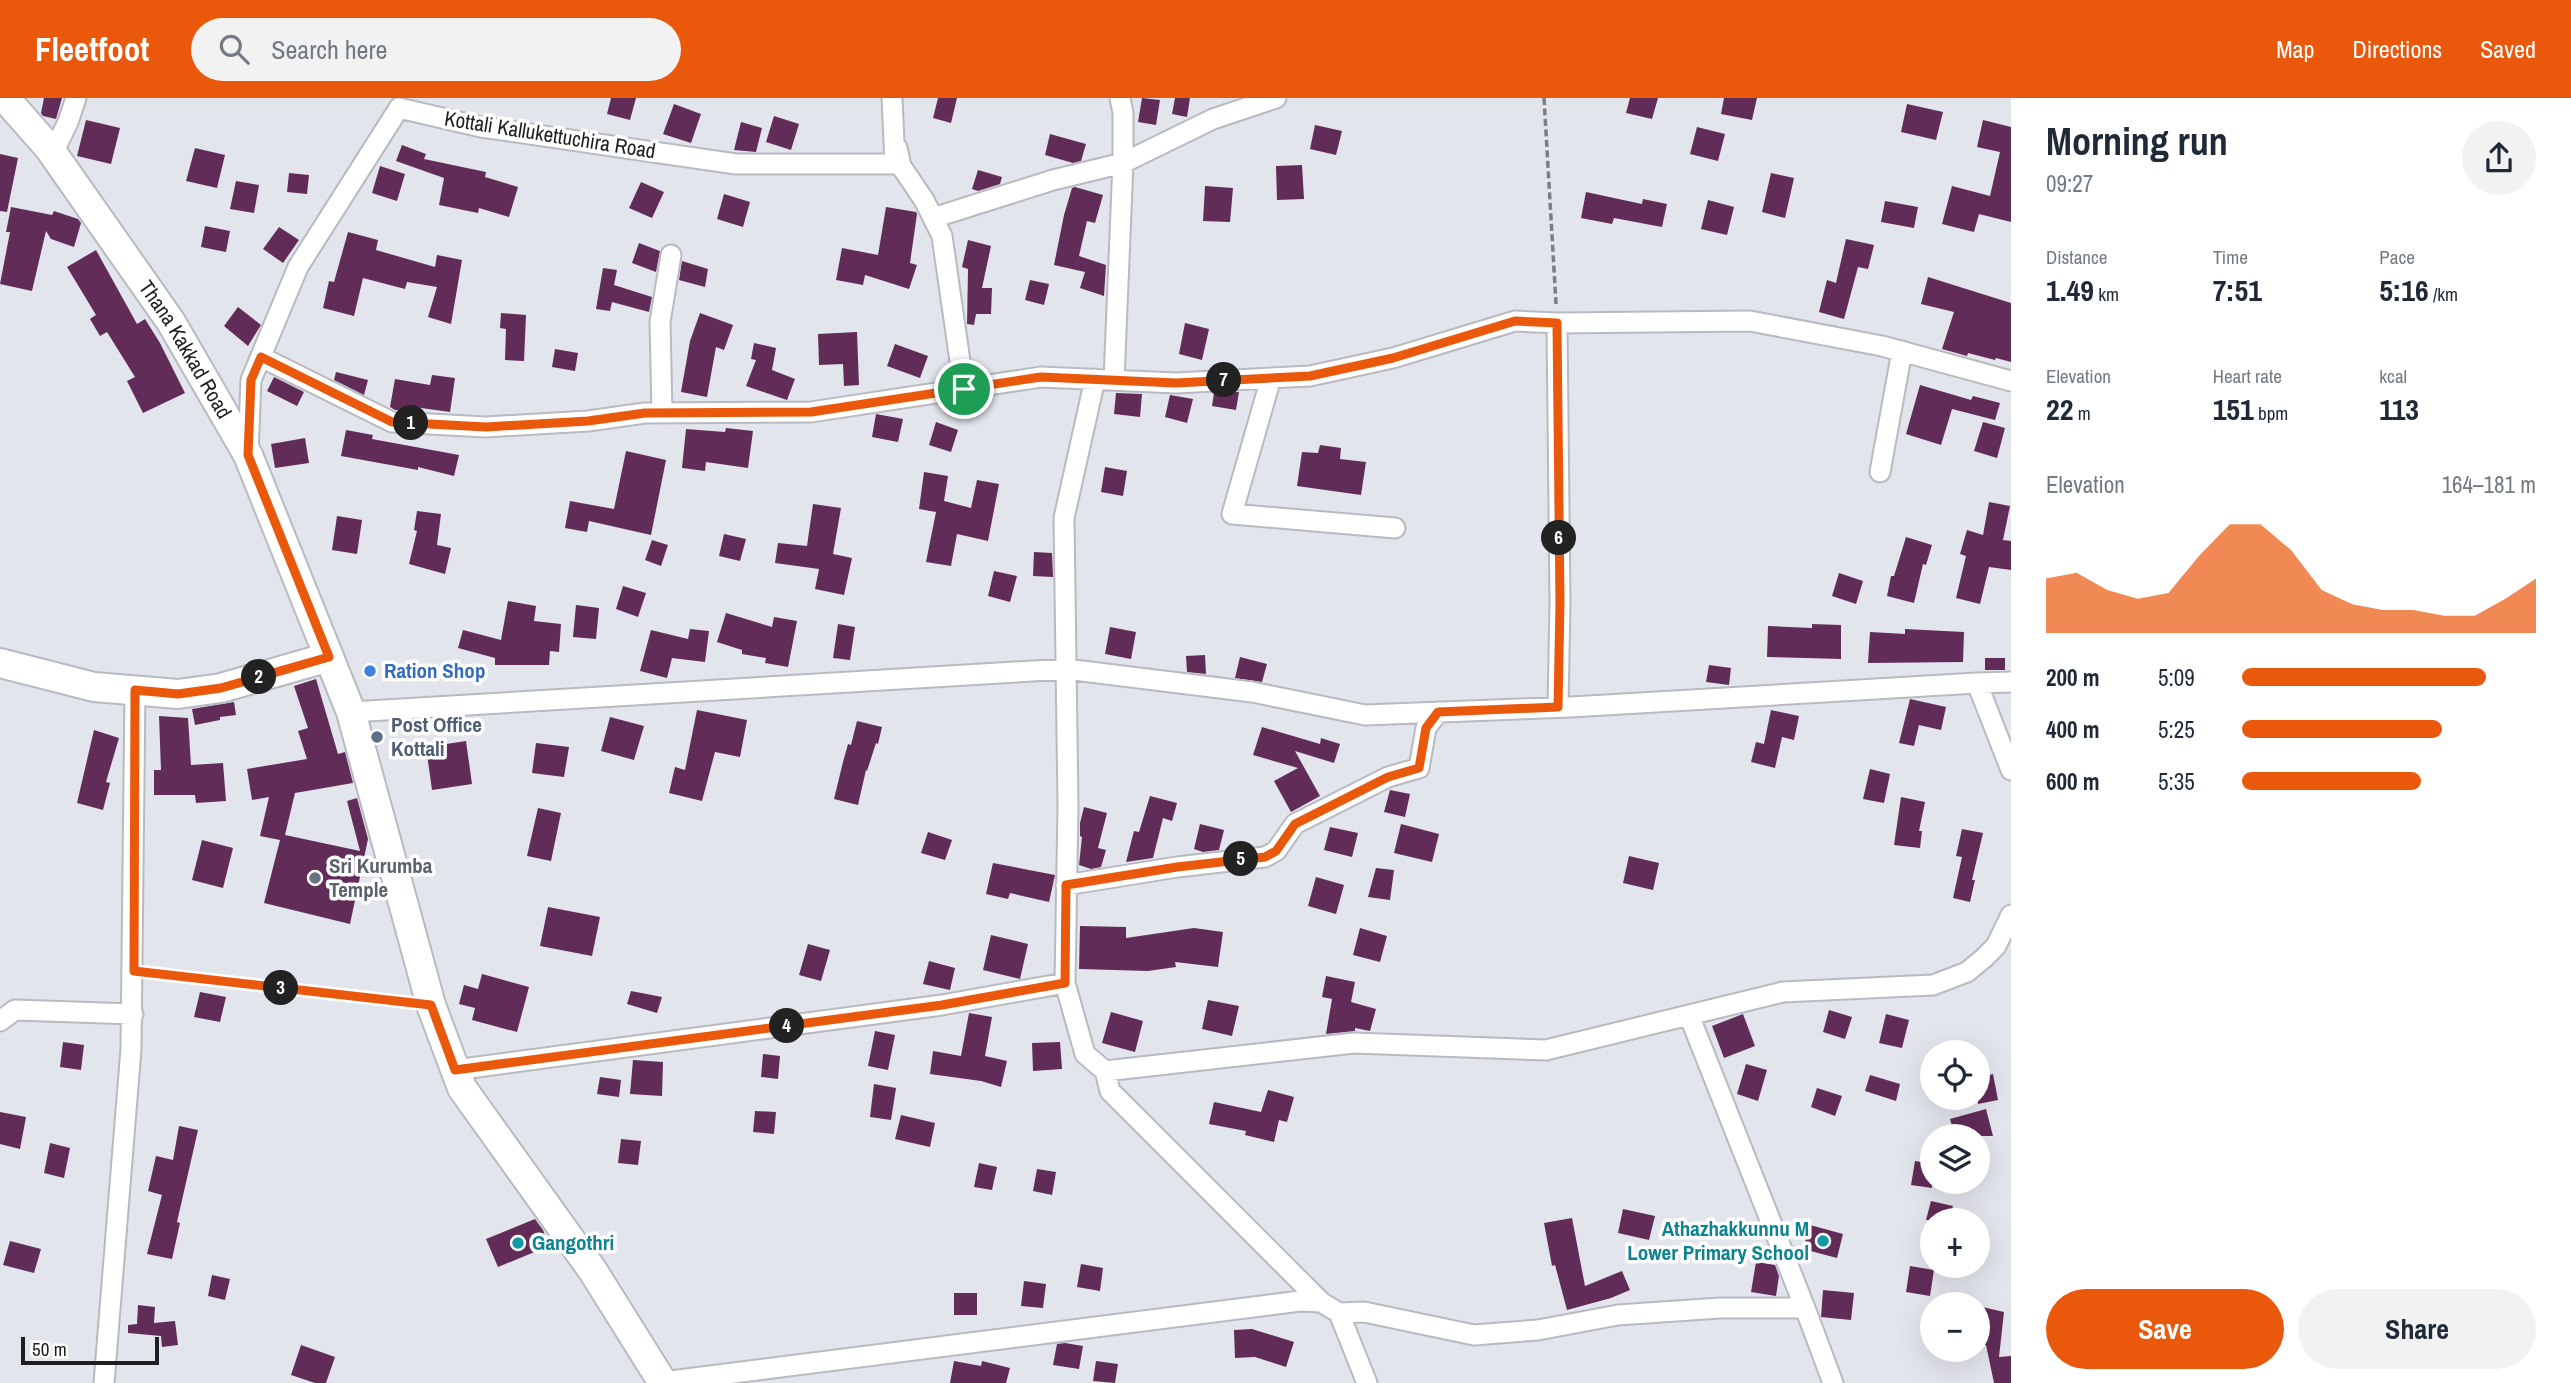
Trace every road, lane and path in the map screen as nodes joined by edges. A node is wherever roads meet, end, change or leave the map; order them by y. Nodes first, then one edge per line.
1 (5, 98) edge
2 (76, 98) edge
3 (892, 98) edge
4 (1120, 98) edge
5 (1276, 98) edge
6 (1544, 98) edge
7 (401, 103) edge
8 (892, 125) junction
9 (53, 153) junction
10 (1123, 163) junction
11 (933, 218) junction
12 (671, 255) dead end
13 (1557, 323) junction
14 (1902, 351) junction
15 (261, 357) junction
16 (1271, 378) junction
17 (1105, 380) junction
18 (2011, 381) edge
19 (964, 389) junction
20 (662, 413) junction
21 (248, 455) junction
22 (1880, 471) dead end
23 (1395, 527) dead end
24 (329, 657) junction
25 (0, 663) edge
26 (1066, 669) junction
27 (2011, 682) edge
28 (1977, 683) junction
29 (135, 690) junction
30 (1558, 707) junction
31 (351, 712) junction
32 (1438, 712) junction
33 (2011, 769) edge
34 (1066, 885) junction
35 (2011, 915) edge
36 (134, 971) junction
37 (1065, 983) junction
38 (431, 1005) junction
39 (132, 1014) junction
40 (1689, 1015) junction
41 (0, 1021) edge
42 (455, 1070) junction
43 (1105, 1071) junction
44 (1321, 1302) junction
45 (1805, 1308) junction
46 (1339, 1313) junction
47 (104, 1383) edge
48 (663, 1383) edge
49 (1367, 1383) edge
50 (1833, 1383) edge

1 - 9 main road, Thana Kakkad Road
2 - 9 street
3 - 8 street, Kottali Kallukettuchira Road
4 - 10 street
5 - 10 street
6 - 13 path
7 - 8 street, Kottali Kallukettuchira Road
7 - 15 street, Kottali Kallukettuchira Road
8 - 11 street
9 - 21 main road, Thana Kakkad Road
10 - 11 street
10 - 17 street
11 - 19 street
12 - 20 street
13 - 14 street
13 - 16 street
13 - 30 street
14 - 18 street
14 - 22 street
15 - 20 street
15 - 21 street, Kottali Kallukettuchira Road
16 - 17 street
16 - 23 street
17 - 19 street
17 - 26 street
19 - 20 street
21 - 24 main road, Thana Kakkad Road
24 - 29 main road
24 - 31 main road, Thana Kakkad Road
25 - 29 main road
26 - 31 street
26 - 32 street
26 - 34 street
27 - 28 street
28 - 30 street
28 - 33 street
29 - 36 street
30 - 32 street
31 - 38 main road, Thana Kakkad Road
32 - 34 street
34 - 37 street
35 - 40 street
36 - 38 path
36 - 39 street
37 - 42 street
37 - 43 street
38 - 42 main road, Thana Kakkad Road
39 - 41 street
39 - 47 street
40 - 43 street
40 - 45 street
42 - 48 main road, Thana Kakkad Road
43 - 44 street
44 - 46 street
44 - 48 street
45 - 46 street
45 - 50 street
46 - 49 street

